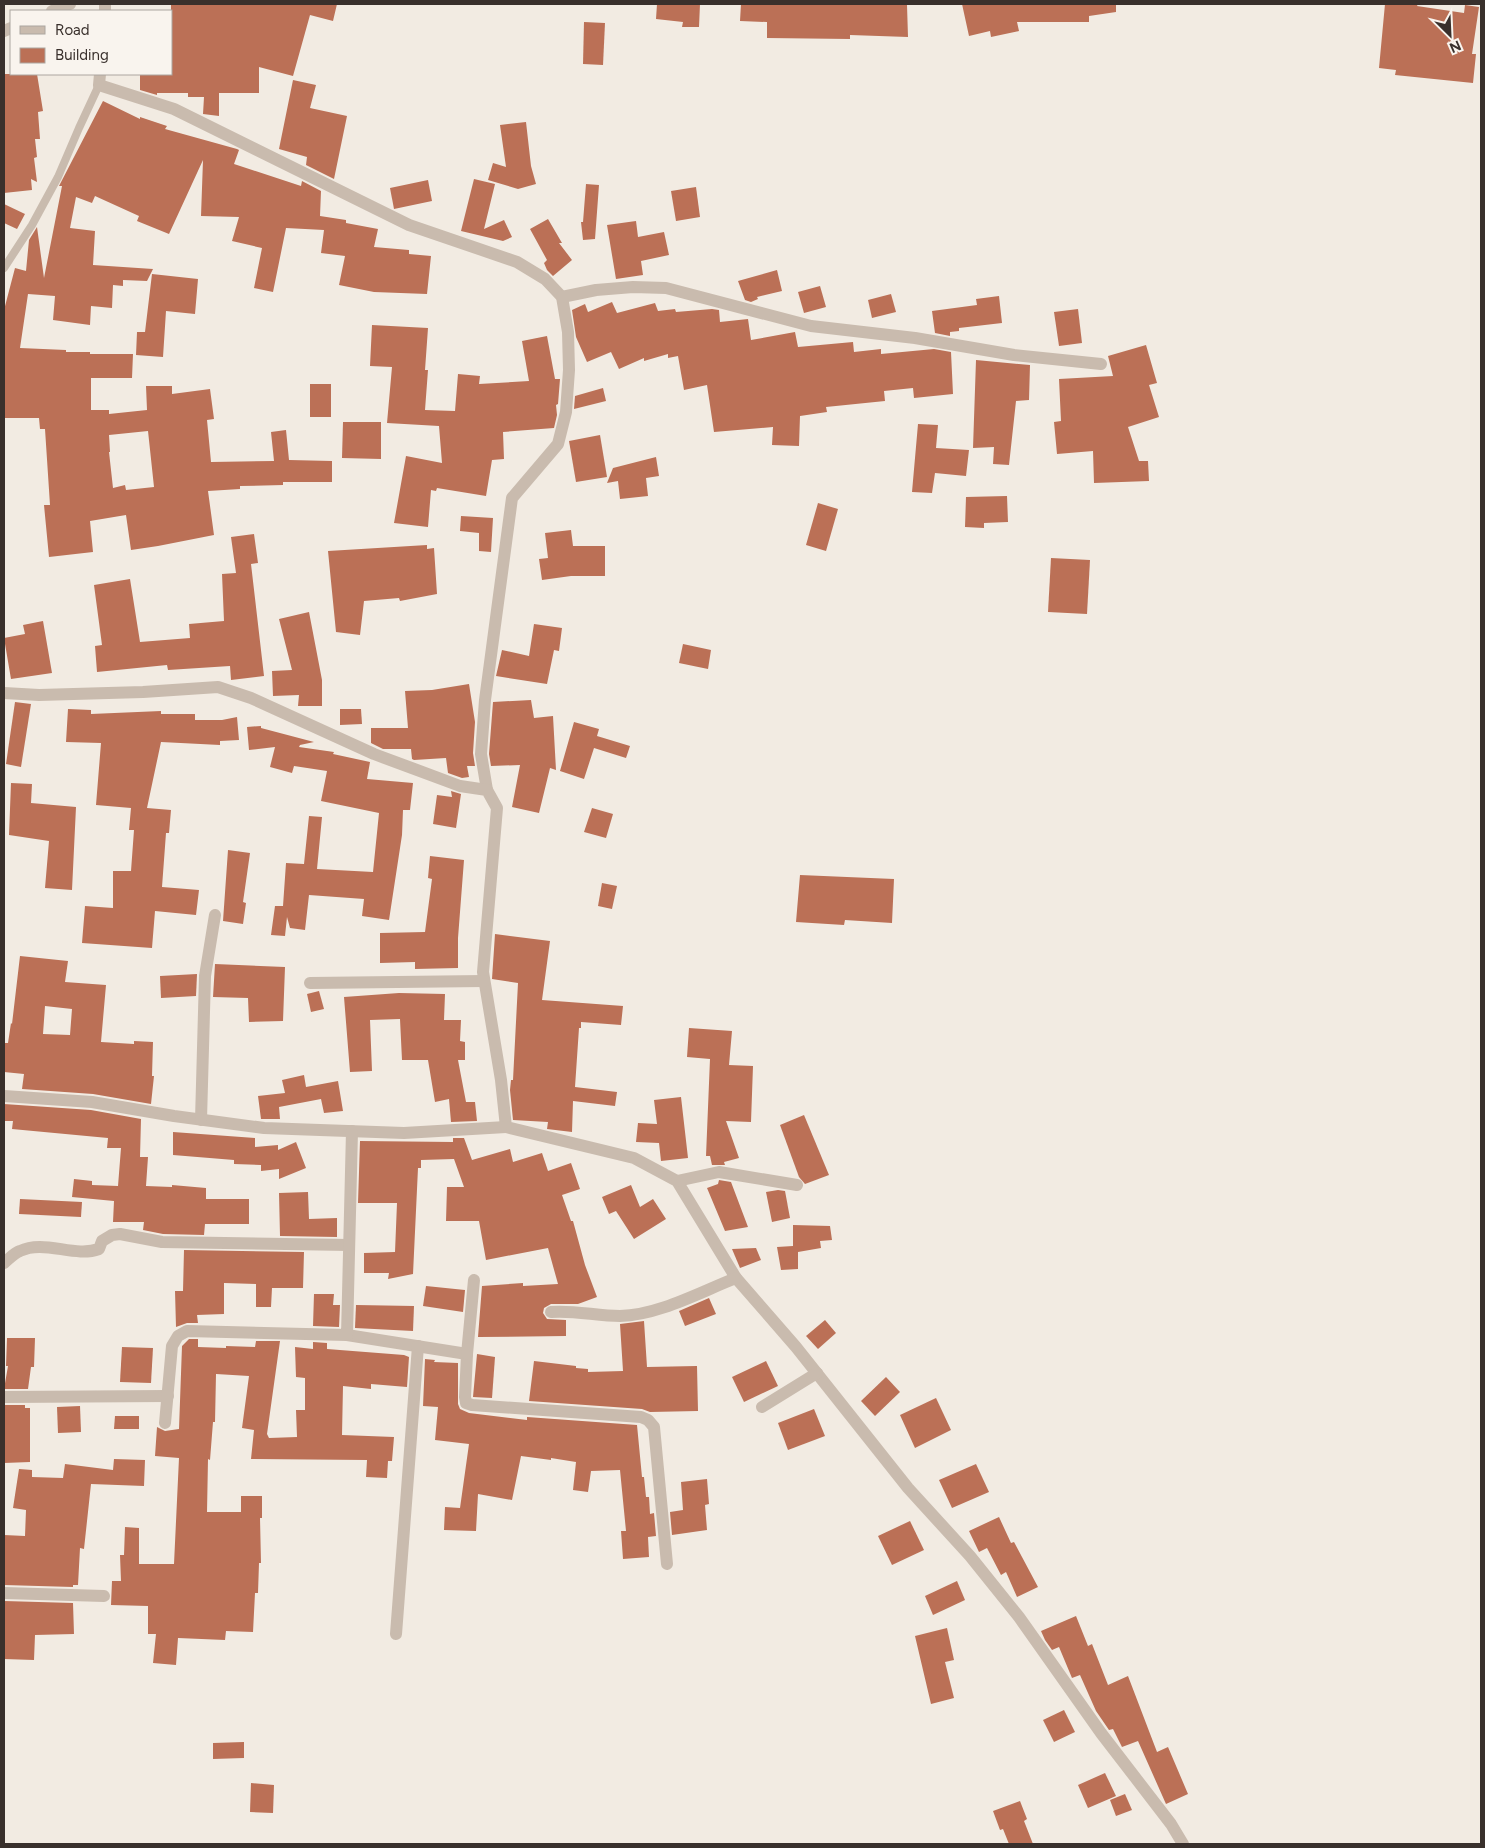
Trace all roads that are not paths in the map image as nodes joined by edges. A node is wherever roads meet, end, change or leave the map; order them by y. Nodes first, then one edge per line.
1 (70, 4) edge
2 (55, 10) edge
3 (100, 80) edge
4 (4, 268) edge
5 (562, 297) junction
6 (1101, 364) dead end
7 (4, 693) edge
8 (487, 790) junction
9 (215, 915) dead end
10 (484, 981) junction
11 (310, 982) dead end
12 (4, 1096) edge
13 (201, 1120) junction
14 (506, 1127) junction
15 (352, 1131) junction
16 (677, 1181) junction
17 (797, 1185) dead end
18 (349, 1245) junction
19 (4, 1263) edge
20 (736, 1278) junction
21 (474, 1280) dead end
22 (551, 1312) dead end
23 (347, 1335) junction
24 (418, 1346) junction
25 (467, 1354) junction
26 (817, 1373) junction
27 (168, 1396) junction
28 (4, 1397) edge
29 (762, 1407) dead end
30 (165, 1423) dead end
31 (667, 1564) dead end
32 (4, 1593) edge
33 (104, 1596) dead end
34 (396, 1634) dead end
35 (1183, 1844) edge

1 - 2 street
3 - 4 lane
3 - 5 street
5 - 6 street
5 - 8 street
7 - 8 street
8 - 10 street
9 - 13 street
10 - 11 street
10 - 14 street
12 - 13 street
13 - 15 street
14 - 15 street
14 - 16 street
15 - 18 street
16 - 17 street
16 - 20 street
18 - 19 street
18 - 23 street
20 - 22 street
20 - 26 street
21 - 25 street
23 - 24 street
23 - 27 street
24 - 25 street
24 - 34 street
25 - 31 street
26 - 29 street
26 - 35 street
27 - 28 street
27 - 30 street
32 - 33 street

